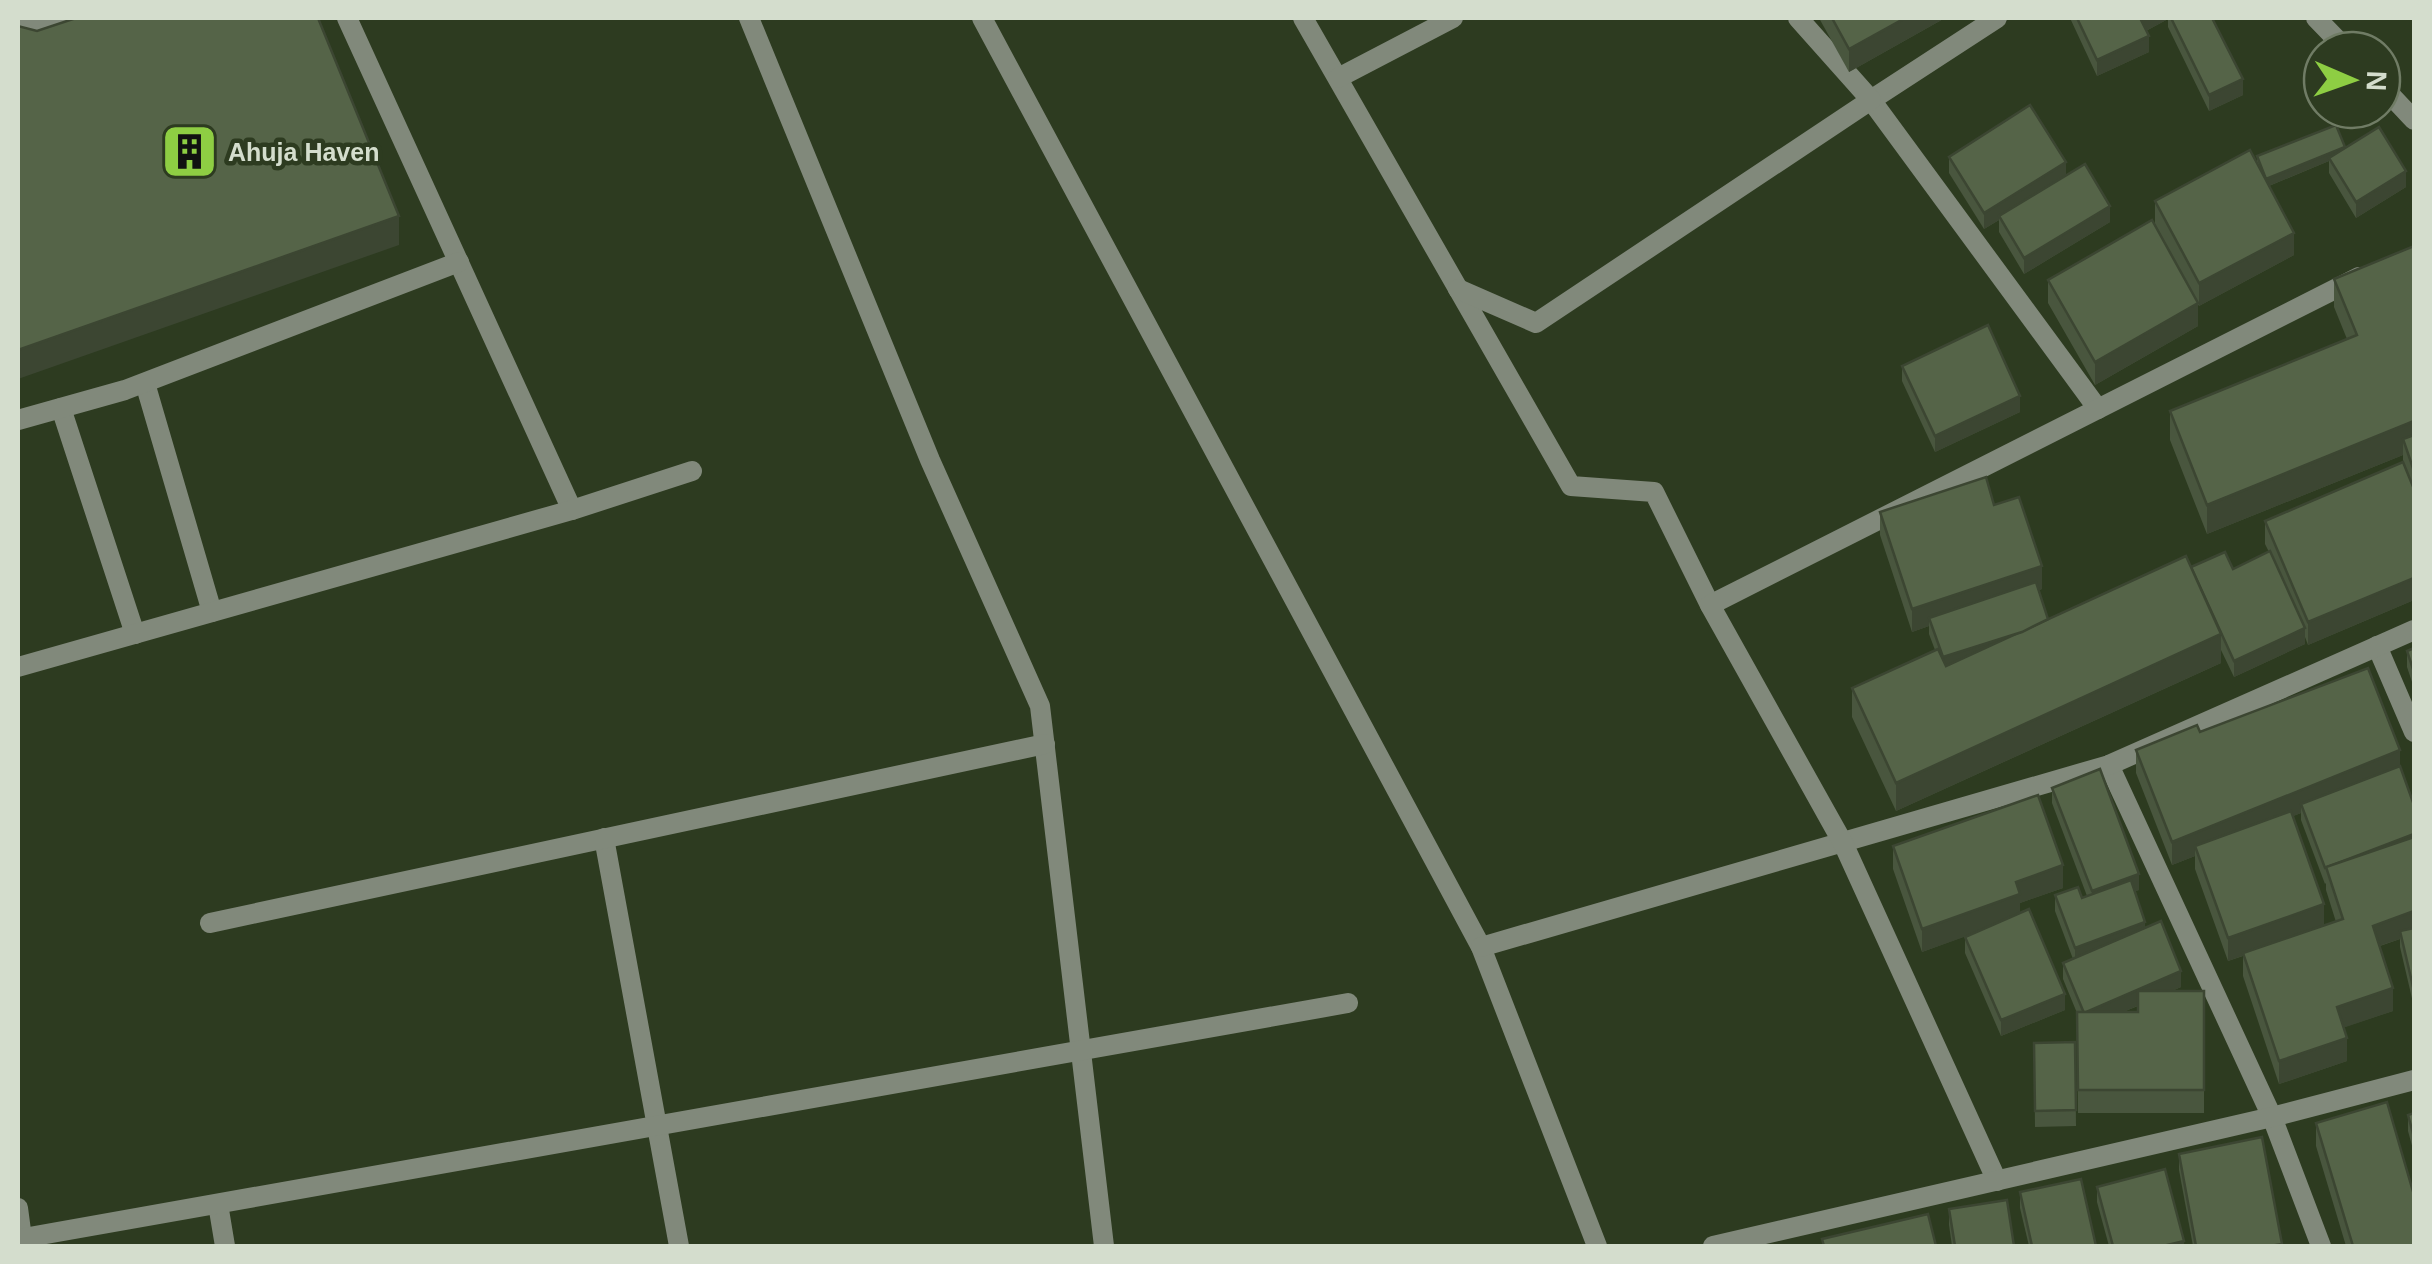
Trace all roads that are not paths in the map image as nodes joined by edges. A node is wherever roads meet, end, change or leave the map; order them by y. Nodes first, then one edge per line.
1 (347, 18) edge
2 (749, 18) edge
3 (982, 18) edge
4 (1303, 18) edge
5 (1453, 18) edge
6 (1798, 18) edge
7 (1997, 18) edge
8 (82, 26) edge
9 (18, 30) edge
10 (1338, 78) junction
11 (1871, 100) junction
12 (458, 262) junction
13 (2379, 267) edge
14 (1458, 289) junction
15 (145, 382) junction
16 (61, 408) junction
17 (2098, 409) junction
18 (18, 420) edge
19 (692, 472) dead end
20 (572, 510) junction
21 (1710, 605) junction
22 (212, 612) junction
23 (2414, 630) edge
24 (135, 634) junction
25 (2378, 646) junction
26 (18, 667) edge
27 (2414, 732) edge
28 (1045, 744) junction
29 (2108, 765) junction
30 (604, 838) junction
31 (1843, 843) junction
32 (210, 922) dead end
33 (1481, 947) junction
34 (1348, 1003) dead end
35 (1080, 1050) junction
36 (2414, 1080) edge
37 (2272, 1117) junction
38 (658, 1126) junction
39 (1997, 1181) junction
40 (218, 1204) junction
41 (18, 1208) edge
42 (21, 1241) edge
43 (225, 1246) edge
44 (678, 1246) edge
45 (1104, 1246) edge
46 (1597, 1246) edge
47 (1712, 1246) edge
48 (2321, 1246) edge

1 - 12 street
2 - 28 street
3 - 33 street
4 - 10 street
5 - 10 street
6 - 11 street
7 - 11 street
8 - 9 street
10 - 14 street
11 - 14 street
11 - 17 street
12 - 15 street
12 - 20 street
13 - 17 street
14 - 21 street
15 - 16 street
15 - 22 street
16 - 18 street
16 - 24 street
17 - 21 street
19 - 20 street
20 - 22 street
21 - 31 street
22 - 24 street
23 - 25 street
24 - 26 street
25 - 27 street
25 - 29 street
28 - 30 street
28 - 35 street
29 - 31 street
29 - 37 street
30 - 32 street
30 - 38 street
31 - 33 street
31 - 39 street
33 - 46 street
34 - 35 street
35 - 38 street
35 - 45 street
36 - 37 street
37 - 39 street
37 - 48 street
38 - 40 street
38 - 44 street
39 - 47 street
40 - 42 street
40 - 43 street
41 - 42 street

